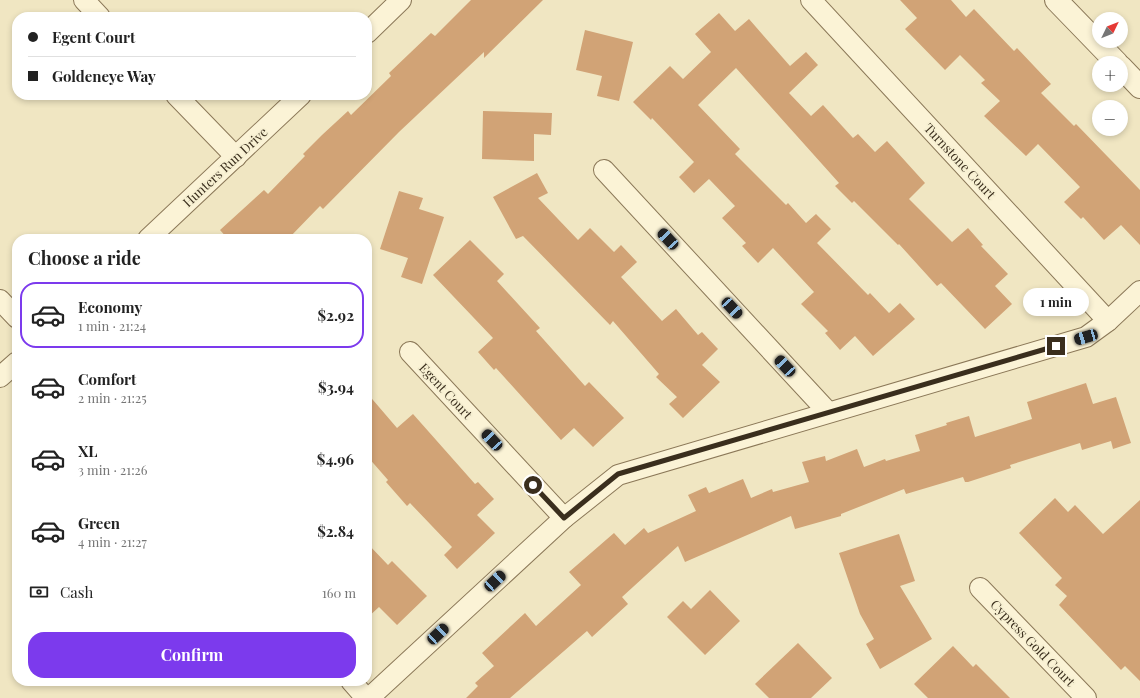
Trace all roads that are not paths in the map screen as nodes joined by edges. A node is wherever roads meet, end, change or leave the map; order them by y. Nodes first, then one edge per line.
1 (84, 0) edge
2 (401, 0) edge
3 (811, 0) edge
4 (1056, 0) edge
5 (95, 12) edge
6 (372, 28) edge
7 (1110, 56) edge
8 (1128, 74) edge
9 (1140, 86) edge
10 (181, 100) edge
11 (296, 100) edge
12 (236, 157) junction
13 (604, 170) dead end
14 (153, 234) edge
15 (1140, 292) edge
16 (0, 300) edge
17 (12, 313) edge
18 (1108, 321) junction
19 (410, 352) dead end
20 (12, 366) edge
21 (0, 377) edge
22 (828, 412) junction
23 (564, 518) junction
24 (980, 588) dead end
25 (355, 686) edge
26 (366, 698) edge
27 (369, 698) edge
28 (1086, 698) edge

1 - 5 street
2 - 6 street
3 - 18 street, Turnstone Court
4 - 7 street
8 - 9 street
10 - 12 street
11 - 12 street, Hunters Run Drive
12 - 14 street, Hunters Run Drive
13 - 22 street
15 - 18 street
16 - 17 street
18 - 22 street
19 - 23 street, Egent Court
20 - 21 street
22 - 23 street
23 - 27 street
24 - 28 street, Cypress Gold Court
25 - 26 street

